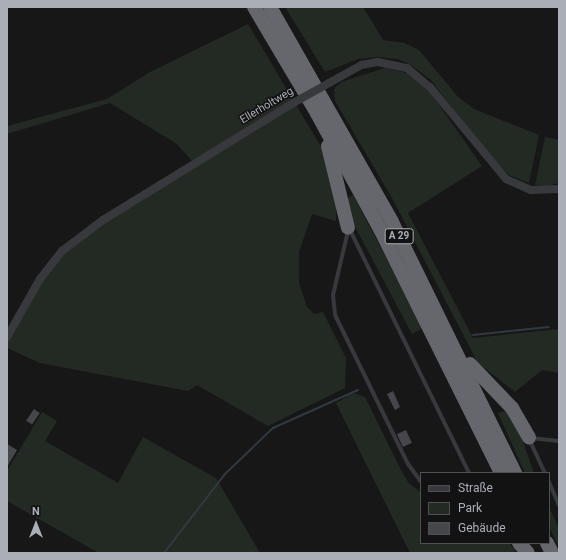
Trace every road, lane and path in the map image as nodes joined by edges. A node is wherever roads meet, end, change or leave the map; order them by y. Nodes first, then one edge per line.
1 (254, 7) edge
2 (270, 7) edge
3 (314, 108) junction
4 (559, 188) edge
5 (348, 228) junction
6 (7, 337) edge
7 (451, 338) junction
8 (529, 438) junction
9 (559, 441) edge
10 (469, 472) edge
11 (500, 472) edge
12 (515, 472) edge
13 (545, 472) edge
14 (420, 481) edge
15 (550, 484) edge
16 (559, 504) edge
17 (519, 544) edge
18 (532, 544) edge
19 (548, 544) edge
20 (528, 553) edge
21 (537, 553) edge
22 (552, 553) edge

1 - 3 highway, A 29
2 - 7 highway, A 29
3 - 5 highway
3 - 11 highway, A 29
4 - 6 street, Ellerholtweg, bridge
5 - 10 lane
5 - 14 lane
7 - 8 highway
7 - 12 highway, A 29
8 - 9 lane
8 - 13 lane
15 - 16 lane
17 - 20 highway
18 - 21 highway
19 - 22 highway

